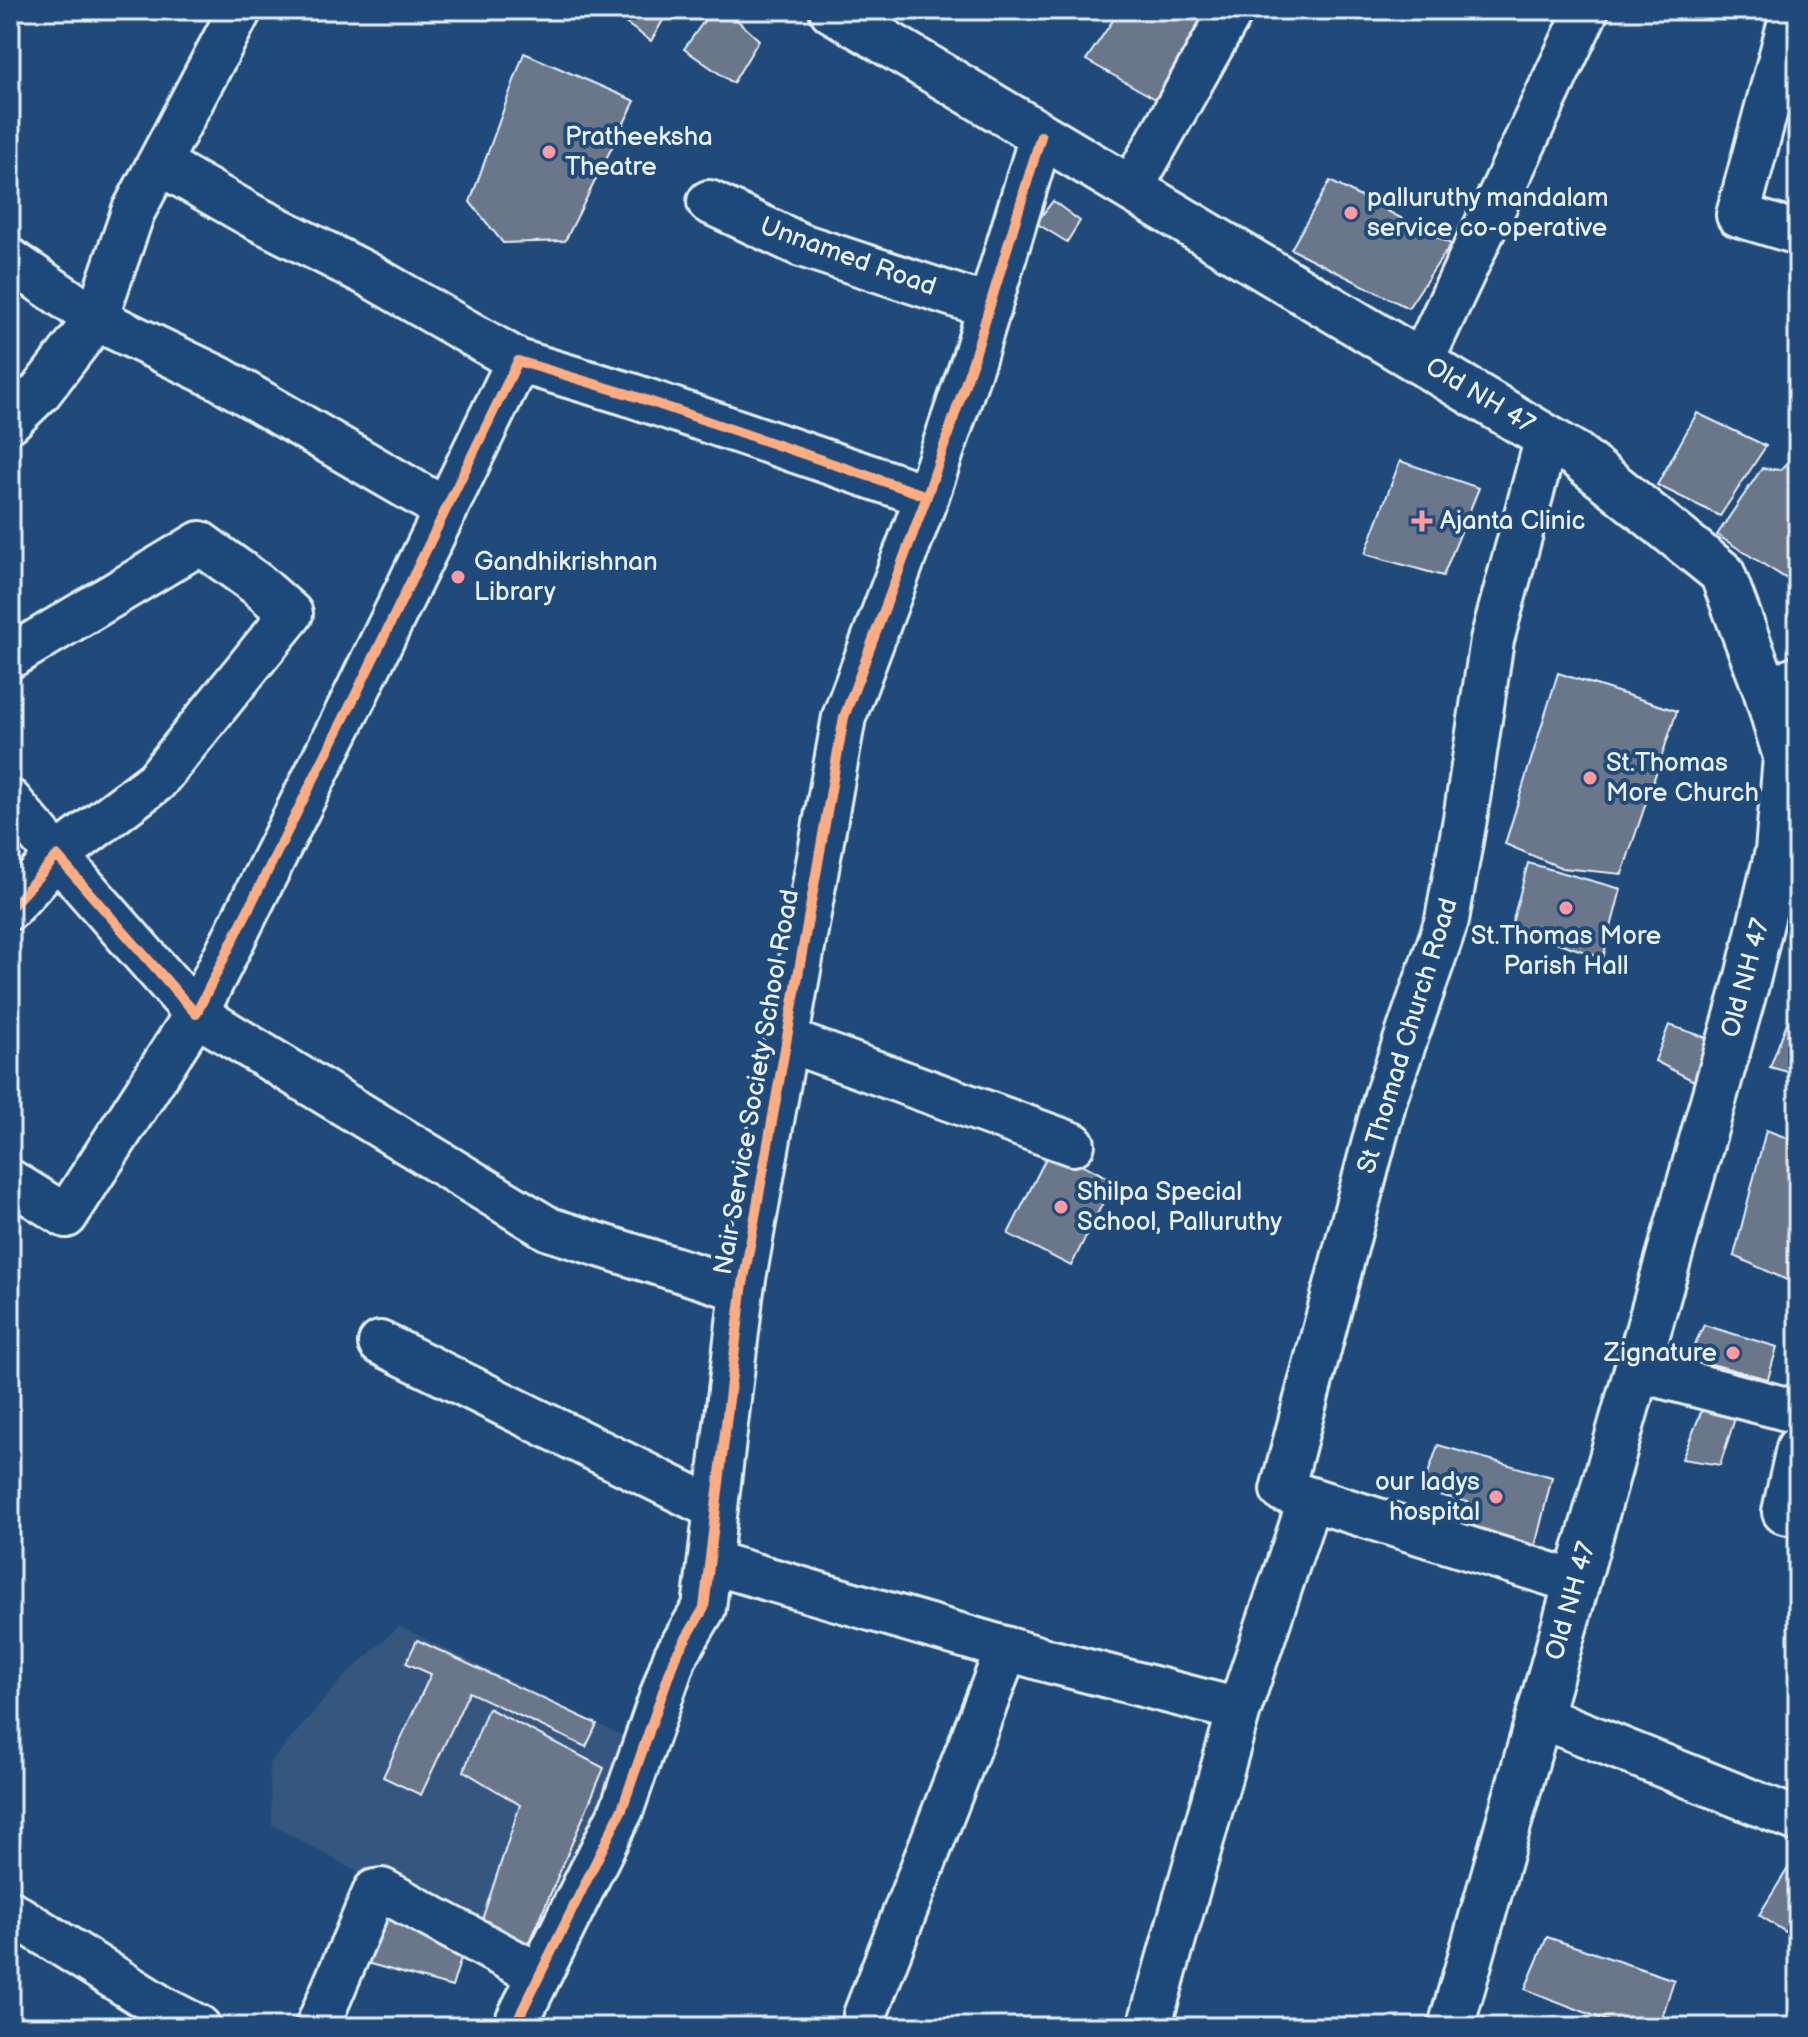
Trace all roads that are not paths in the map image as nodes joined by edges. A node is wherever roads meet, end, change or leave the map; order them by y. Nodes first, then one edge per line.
1 (240, 10) edge
2 (832, 10) edge
3 (1232, 10) edge
4 (1587, 10) edge
5 (1793, 10) edge
6 (1041, 136) junction
7 (159, 163) junction
8 (1131, 189) junction
9 (709, 202) dead end
10 (1798, 233) edge
11 (10, 260) edge
12 (990, 307) junction
13 (96, 319) junction
14 (518, 361) junction
15 (1422, 361) junction
16 (10, 421) edge
17 (1547, 437) junction
18 (927, 496) junction
19 (446, 510) junction
20 (10, 657) edge
21 (1782, 684) edge
22 (1792, 760) edge
23 (10, 801) edge
24 (57, 856) junction
25 (10, 908) edge
26 (196, 1014) junction
27 (786, 1040) junction
28 (1073, 1144) dead end
29 (10, 1181) edge
30 (742, 1290) junction
31 (380, 1343) dead end
32 (1637, 1370) junction
33 (1798, 1412) edge
34 (1798, 1448) edge
35 (1296, 1494) junction
36 (716, 1509) junction
37 (1798, 1515) edge
38 (710, 1562) junction
39 (1576, 1582) junction
40 (1007, 1649) junction
41 (1239, 1710) junction
42 (1539, 1716) junction
43 (1798, 1820) edge
44 (10, 1912) edge
45 (539, 1975) junction
46 (865, 2015) dead end
47 (199, 2027) edge
48 (317, 2027) edge
49 (514, 2027) edge
50 (1149, 2027) edge
51 (1451, 2027) edge

1 - 7 street
2 - 6 main road, Old NH 47
3 - 8 street
4 - 15 street
5 - 10 street
6 - 8 main road, Old NH 47
6 - 12 street, Nair Service Society School Road
7 - 13 street
7 - 14 street
8 - 15 main road, Old NH 47
9 - 12 street, Unnamed Road
11 - 13 street
12 - 18 street, Nair Service Society School Road
13 - 16 street
13 - 19 street
14 - 18 street
14 - 19 street
15 - 17 main road, Old NH 47
17 - 21 main road, Old NH 47
17 - 35 street, St Thomad Church Road
18 - 27 street, Nair Service Society School Road
19 - 26 street
20 - 24 street
21 - 22 main road, Old NH 47
22 - 32 main road, Old NH 47
23 - 24 street
24 - 25 street
24 - 26 street
26 - 29 street
26 - 30 street
27 - 28 street
27 - 30 street, Nair Service Society School Road
30 - 36 street, Nair Service Society School Road
31 - 36 street
32 - 33 street
32 - 39 main road, Old NH 47
34 - 37 street
35 - 39 street
35 - 41 street, St Thomad Church Road
36 - 38 street, Nair Service Society School Road
38 - 40 street
38 - 45 street, Nair Service Society School Road
39 - 42 main road, Old NH 47
40 - 41 street
40 - 46 street
41 - 50 street, St Thomad Church Road
42 - 43 street
42 - 51 main road, Old NH 47
44 - 47 street
45 - 48 street
45 - 49 street, Nair Service Society School Road

